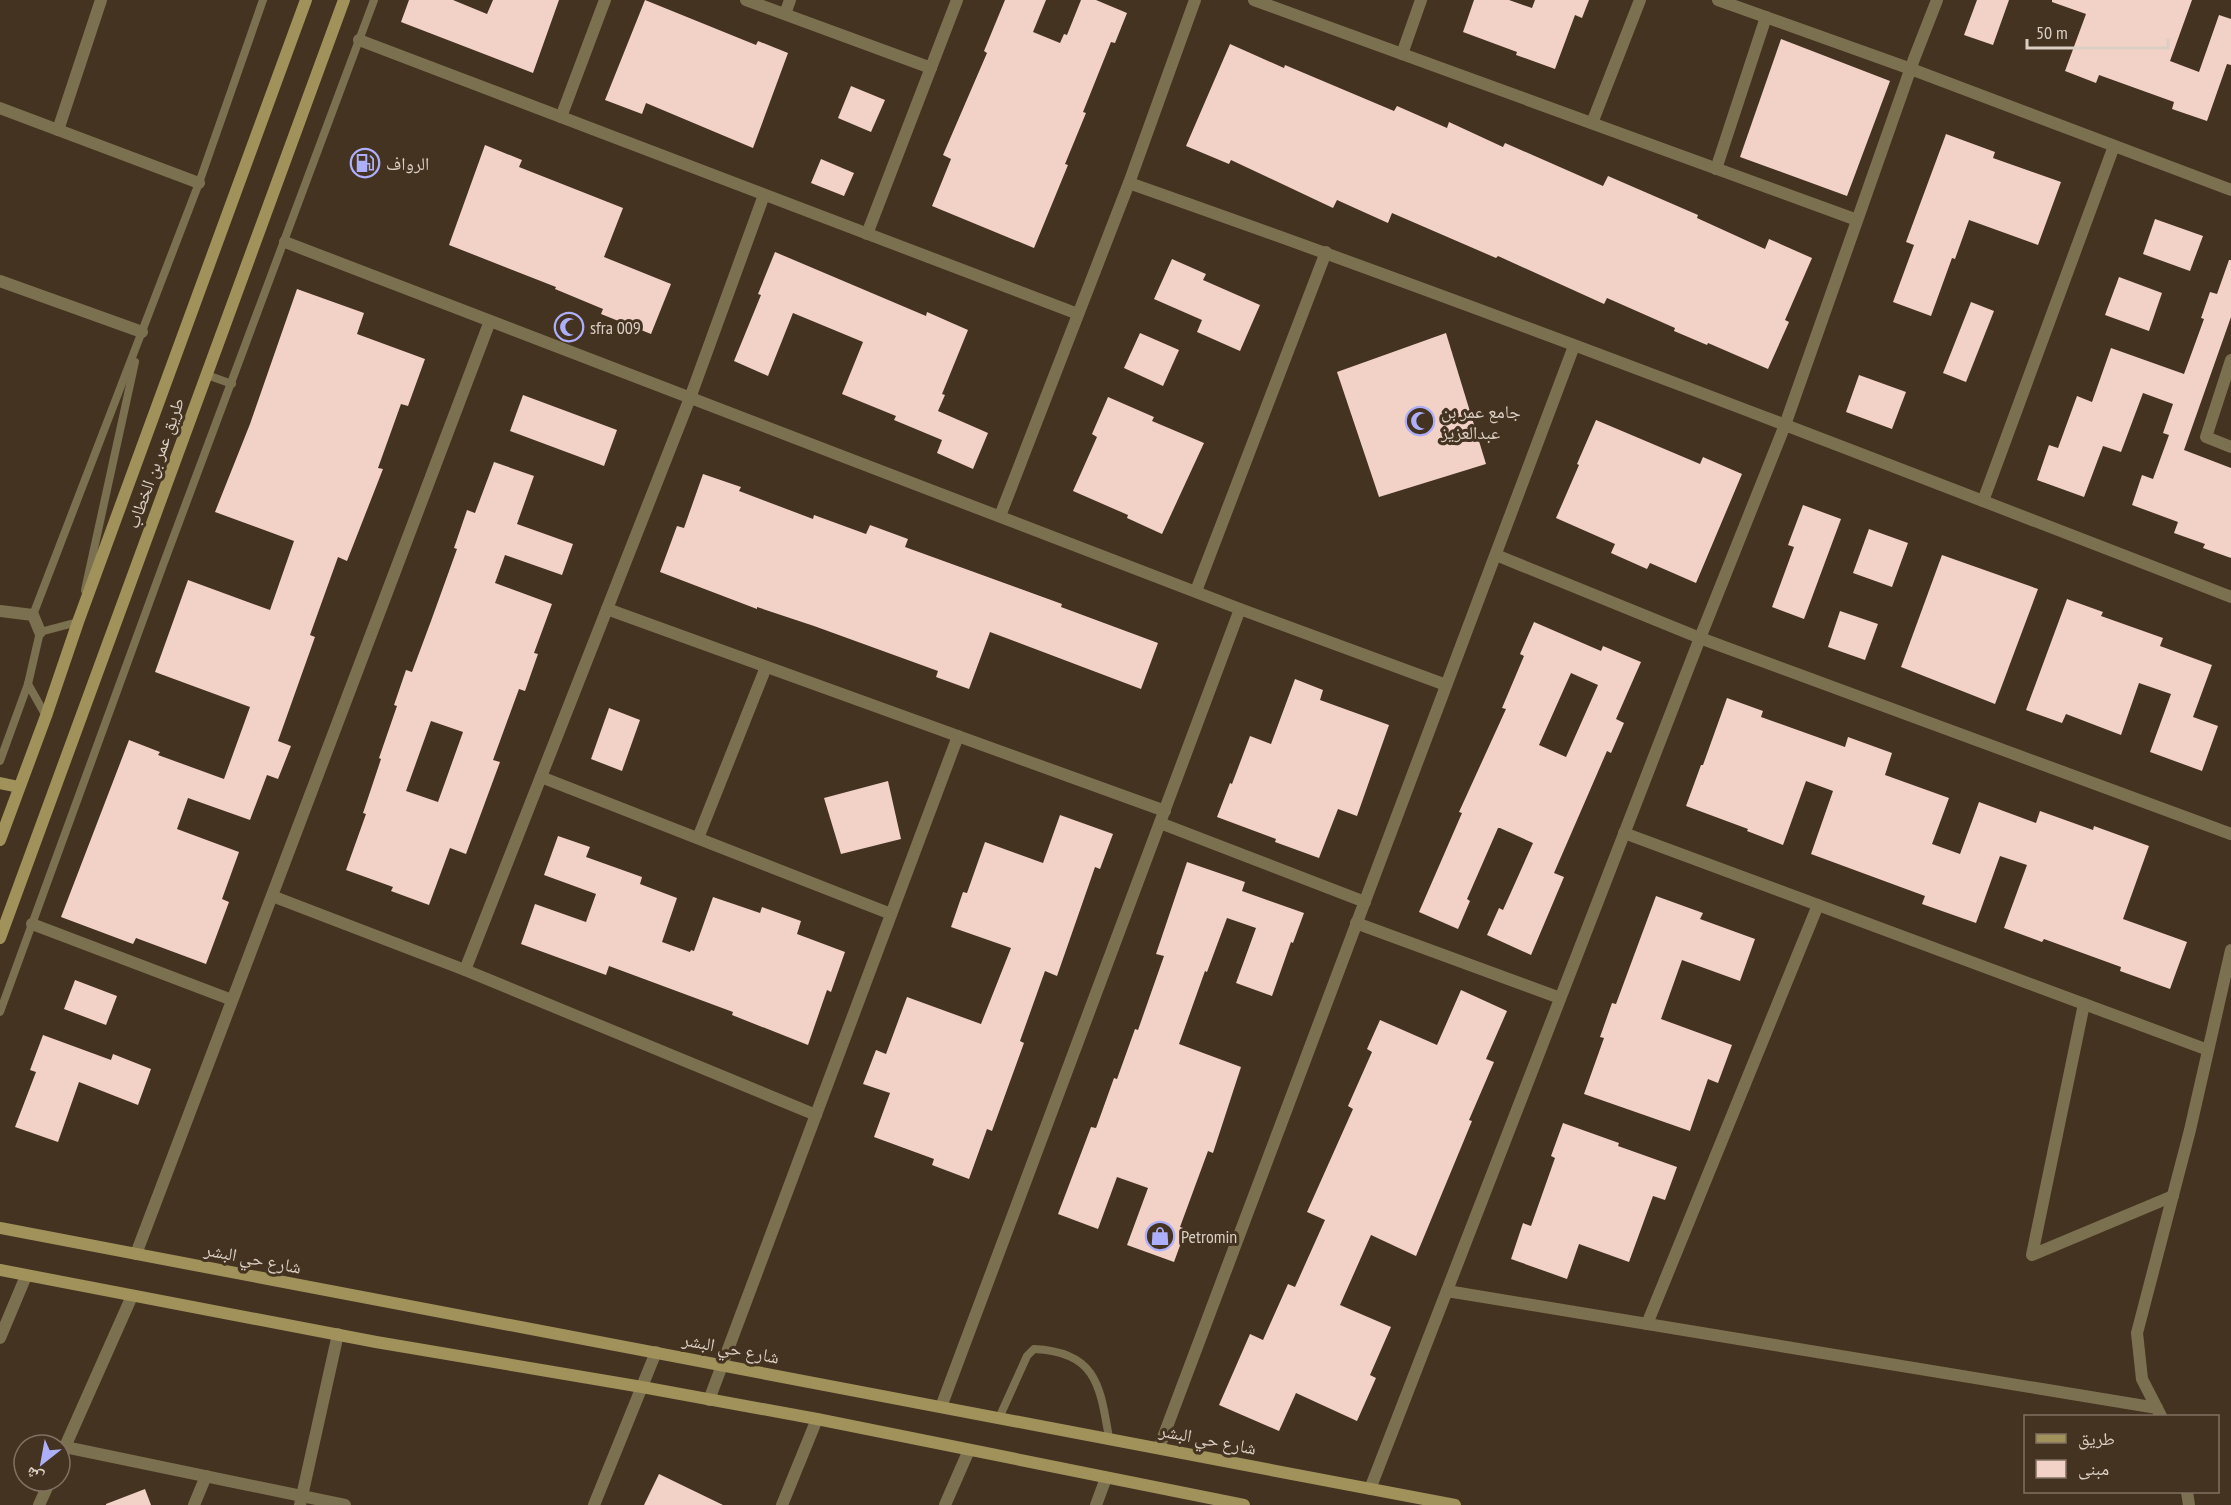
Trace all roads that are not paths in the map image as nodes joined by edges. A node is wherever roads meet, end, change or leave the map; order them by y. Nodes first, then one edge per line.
1 (101, 0) edge
2 (263, 0) edge
3 (306, 0) edge
4 (344, 0) edge
5 (374, 0) edge
6 (605, 0) edge
7 (746, 0) edge
8 (790, 0) edge
9 (957, 0) edge
10 (1195, 0) edge
11 (1254, 0) edge
12 (1421, 0) edge
13 (1640, 0) edge
14 (1718, 0) edge
15 (1937, 0) edge
16 (785, 14) junction
17 (1766, 17) junction
18 (360, 40) junction
19 (1402, 54) junction
20 (931, 68) junction
21 (1911, 69) junction
22 (0, 108) edge
23 (561, 117) junction
24 (1592, 123) junction
25 (58, 130) junction
26 (2114, 146) junction
27 (1716, 169) junction
28 (199, 183) junction
29 (1129, 183) junction
30 (2231, 190) edge
31 (764, 195) junction
32 (1857, 220) junction
33 (867, 234) junction
34 (285, 242) junction
35 (1326, 252) junction
36 (0, 281) edge
37 (1078, 314) junction
38 (490, 321) junction
39 (142, 332) junction
40 (1574, 346) junction
41 (2231, 360) edge
42 (207, 375) junction
43 (232, 384) junction
44 (690, 398) junction
45 (1785, 425) junction
46 (2231, 447) edge
47 (1983, 501) junction
48 (1000, 516) junction
49 (1496, 555) junction
50 (1196, 591) junction
51 (2231, 597) edge
52 (607, 609) junction
53 (1240, 609) junction
54 (0, 611) edge
55 (33, 615) junction
56 (78, 622) junction
57 (40, 632) junction
58 (1700, 638) junction
59 (766, 667) junction
60 (28, 684) junction
61 (1446, 685) junction
62 (46, 716) junction
63 (958, 736) junction
64 (0, 761) edge
65 (541, 777) junction
66 (0, 783) edge
67 (19, 787) junction
68 (1162, 817) junction
69 (1, 833) edge
70 (1624, 833) junction
71 (2231, 834) edge
72 (698, 838) junction
73 (272, 896) junction
74 (1365, 902) junction
75 (1818, 905) junction
76 (891, 914) junction
77 (1356, 923) junction
78 (32, 924) junction
79 (0, 938) edge
80 (2231, 950) edge
81 (465, 970) junction
82 (1560, 998) junction
83 (232, 1000) junction
84 (2084, 1004) junction
85 (0, 1012) edge
86 (2208, 1050) junction
87 (816, 1115) junction
88 (2173, 1196) junction
89 (0, 1228) edge
90 (136, 1254) junction
91 (0, 1270) edge
92 (26, 1276) junction
93 (1447, 1291) junction
94 (132, 1296) junction
95 (1647, 1324) junction
96 (338, 1334) junction
97 (0, 1338) edge
98 (656, 1352) junction
99 (722, 1365) junction
100 (642, 1387) junction
101 (710, 1400) junction
102 (941, 1407) junction
103 (2159, 1412) edge
104 (999, 1418) junction
105 (817, 1419) junction
106 (71, 1433) edge
107 (1109, 1438) junction
108 (1159, 1448) junction
109 (969, 1450) junction
110 (72, 1455) edge
111 (206, 1476) junction
112 (1106, 1478) junction
113 (1370, 1489) junction
114 (301, 1501) edge
115 (194, 1505) edge
116 (345, 1505) edge
117 (594, 1505) edge
118 (782, 1505) edge
119 (945, 1505) edge
120 (1096, 1505) edge
121 (1244, 1505) edge
122 (1455, 1505) edge

1 - 25 street
2 - 28 lane
3 - 56 street, طريق عمر بن الخطاب
4 - 42 street, طريق عمر بن الخطاب
5 - 18 lane
6 - 23 street
7 - 16 street
8 - 16 street
9 - 20 street
10 - 29 street
11 - 19 street
12 - 19 street
13 - 24 street
14 - 17 street
15 - 21 street
16 - 20 street
17 - 21 street
17 - 27 street
18 - 23 street
18 - 34 lane
19 - 24 street
20 - 33 street
21 - 26 street
21 - 32 street
22 - 25 street
23 - 31 street
24 - 27 street
25 - 28 street
26 - 30 street
26 - 47 street
27 - 32 street
28 - 39 lane
29 - 35 street
29 - 37 street
31 - 33 street
31 - 44 street
32 - 45 street
33 - 37 street
34 - 38 street
34 - 43 lane
35 - 40 street
35 - 50 street
36 - 39 street
37 - 48 street
38 - 44 street
38 - 73 street
39 - 55 lane
39 - 56 lane
40 - 45 street
40 - 49 street
41 - 46 street
42 - 43 lane
42 - 79 street, طريق عمر بن الخطاب
43 - 78 lane
44 - 48 street
44 - 52 street
45 - 47 street
45 - 58 street
47 - 51 street
48 - 50 street
49 - 58 street
49 - 61 street
50 - 53 street
52 - 59 street
52 - 65 street
53 - 61 street
53 - 68 street
54 - 55 street
55 - 57 street
56 - 57 lane
56 - 62 street, طريق عمر بن الخطاب
57 - 60 lane
58 - 70 street
58 - 71 street
59 - 63 street
59 - 72 street
60 - 62 lane
60 - 64 lane
61 - 74 street
62 - 67 street, طريق عمر بن الخطاب
63 - 68 street
63 - 76 street
65 - 72 street
65 - 81 street
66 - 67 street
67 - 69 street, طريق عمر بن الخطاب
68 - 74 street
68 - 102 street
70 - 75 street
70 - 82 street
72 - 76 street
73 - 81 street
73 - 83 street
74 - 77 street
75 - 84 street
75 - 95 street
76 - 87 street
77 - 82 street
77 - 108 street
78 - 83 street
78 - 85 lane
80 - 86 street
81 - 87 street
82 - 93 street
83 - 90 street
84 - 86 street
84 - 88 street
86 - 88 street
87 - 99 street
88 - 103 street
89 - 90 street, شارع حي البشر
90 - 98 street, شارع حي البشر
91 - 92 street
92 - 94 street
92 - 97 street
93 - 95 street
93 - 113 street
94 - 96 street
94 - 106 street
95 - 103 street
96 - 100 street
96 - 114 street
98 - 99 street, شارع حي البشر
98 - 100 street
99 - 101 street
99 - 102 street, شارع حي البشر
100 - 101 street
100 - 117 street
101 - 105 street
102 - 104 street, شارع حي البشر
104 - 107 street, شارع حي البشر
104 - 107 lane
105 - 109 street
105 - 118 street
107 - 108 street, شارع حي البشر
108 - 113 street, شارع حي البشر
109 - 112 street
109 - 119 street
110 - 111 street
111 - 114 street
111 - 115 street
112 - 120 street
112 - 121 street
113 - 122 street, شارع حي البشر
114 - 116 street

